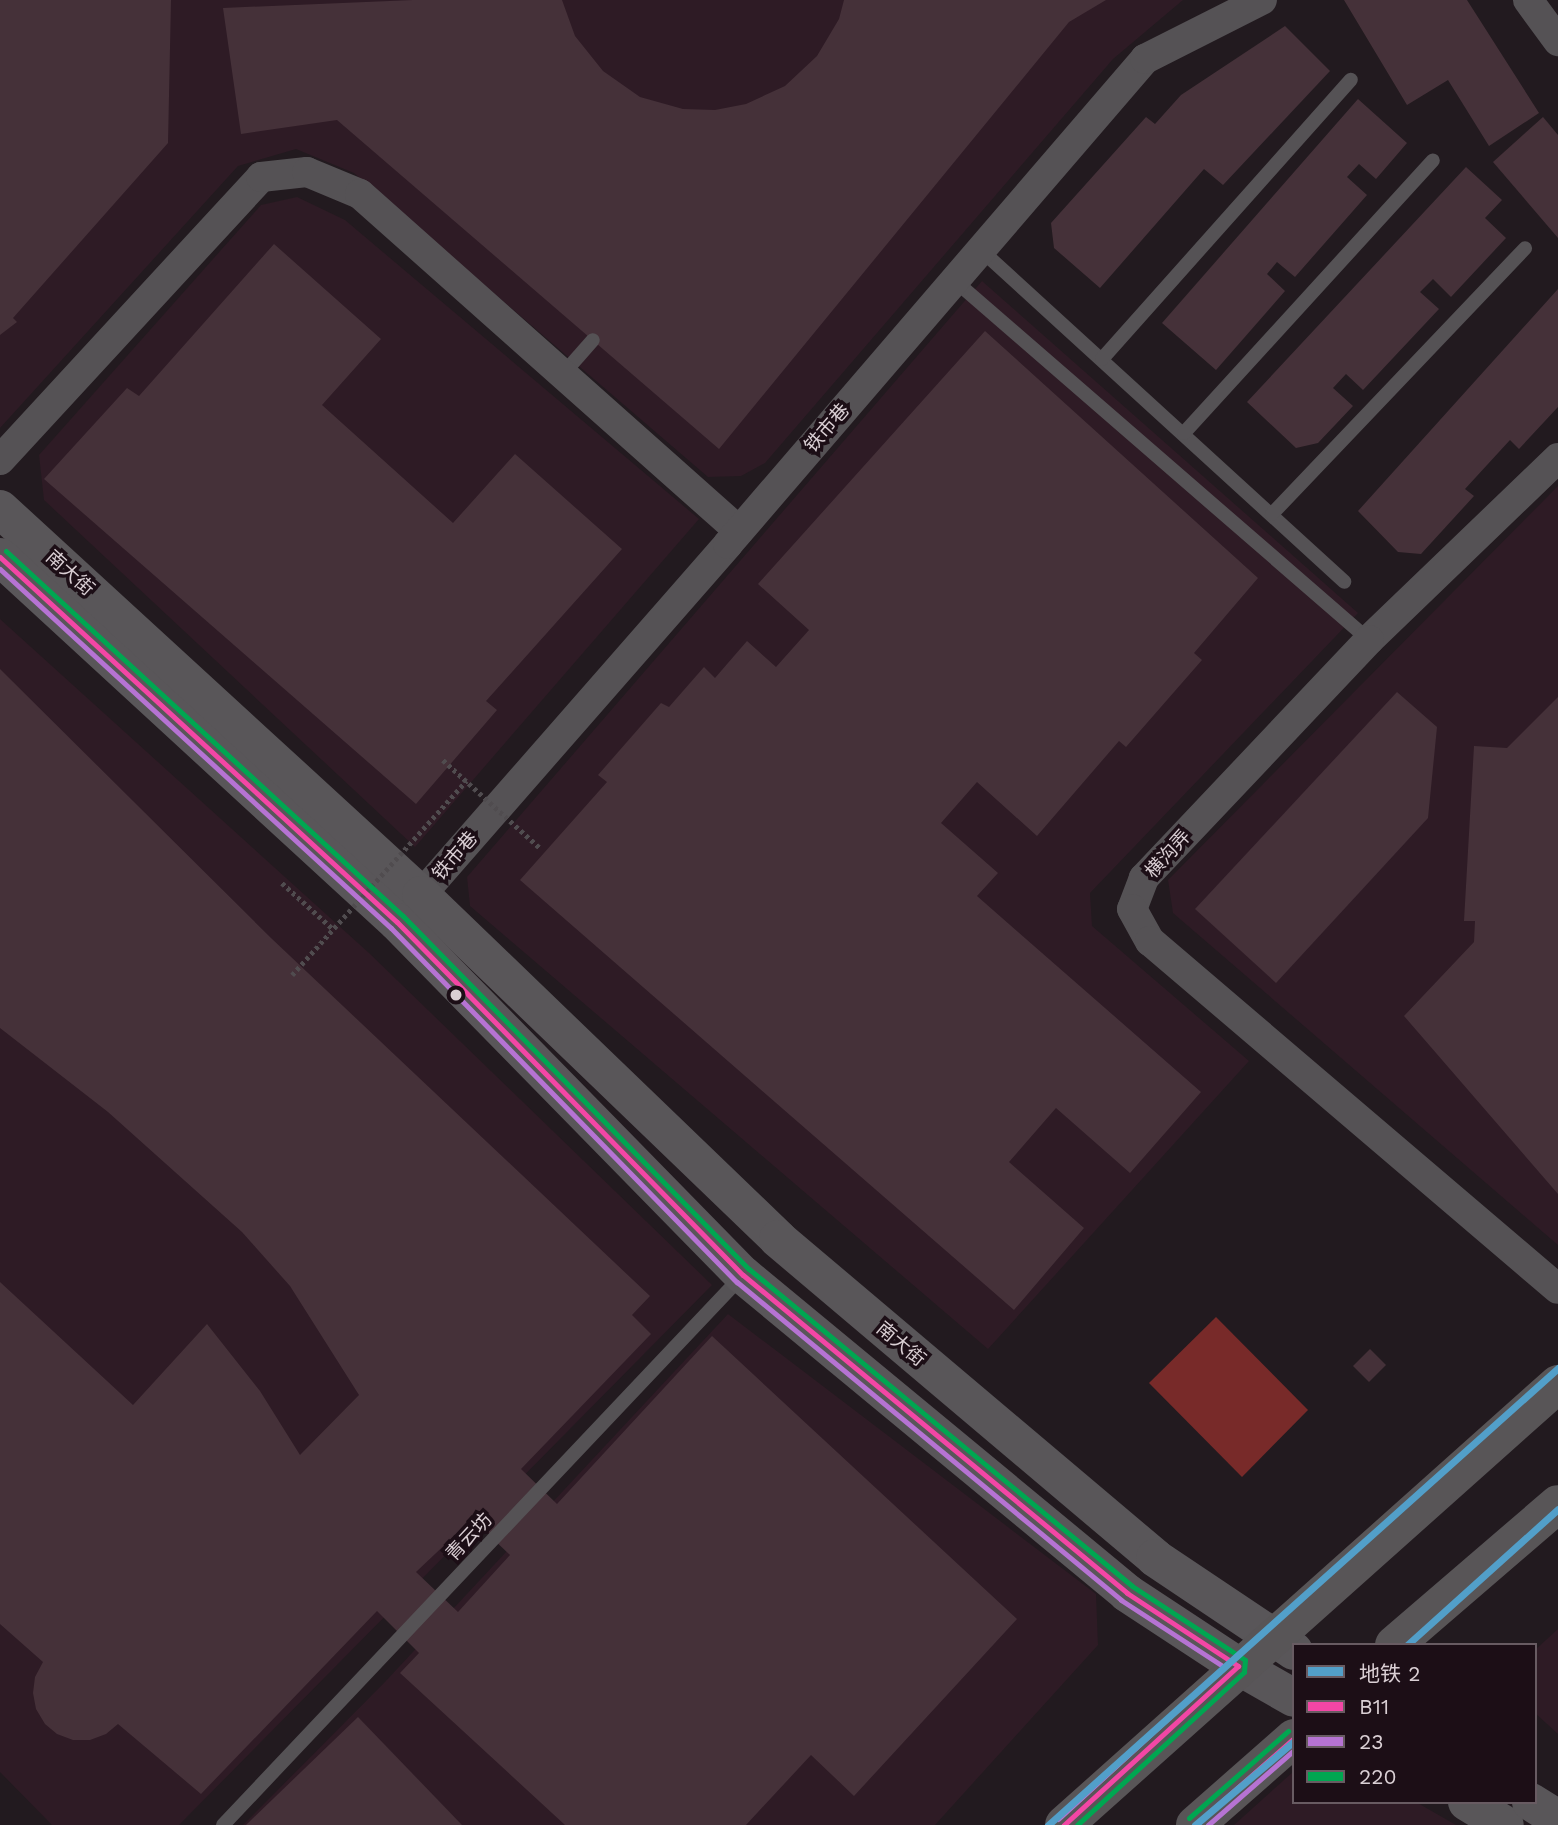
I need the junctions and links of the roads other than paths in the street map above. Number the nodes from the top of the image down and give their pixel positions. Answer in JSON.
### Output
{"nodes":[{"id":1,"x":1262,"y":0,"type":"edge"},
{"id":2,"x":1528,"y":0,"type":"edge"},
{"id":3,"x":1558,"y":41,"type":"edge"},
{"id":4,"x":1351,"y":80,"type":"dead end"},
{"id":5,"x":1433,"y":160,"type":"dead end"},
{"id":6,"x":1525,"y":248,"type":"dead end"},
{"id":7,"x":981,"y":250,"type":"junction"},
{"id":8,"x":954,"y":280,"type":"junction"},
{"id":9,"x":593,"y":340,"type":"dead end"},
{"id":10,"x":1102,"y":359,"type":"junction"},
{"id":11,"x":563,"y":374,"type":"junction"},
{"id":12,"x":1184,"y":433,"type":"junction"},
{"id":13,"x":1558,"y":458,"type":"edge"},
{"id":14,"x":0,"y":460,"type":"edge"},
{"id":15,"x":0,"y":509,"type":"edge"},
{"id":16,"x":1272,"y":514,"type":"junction"},
{"id":17,"x":739,"y":531,"type":"junction"},
{"id":18,"x":0,"y":557,"type":"edge"},
{"id":19,"x":1344,"y":582,"type":"dead end"},
{"id":20,"x":1369,"y":640,"type":"junction"},
{"id":21,"x":421,"y":895,"type":"junction"},
{"id":22,"x":743,"y":1275,"type":"junction"},
{"id":23,"x":1558,"y":1289,"type":"edge"},
{"id":24,"x":1558,"y":1384,"type":"edge"},
{"id":25,"x":1558,"y":1504,"type":"edge"},
{"id":26,"x":1396,"y":1643,"type":"edge"},
{"id":27,"x":1283,"y":1644,"type":"edge"},
{"id":28,"x":1238,"y":1666,"type":"junction"},
{"id":29,"x":1292,"y":1697,"type":"edge"},
{"id":30,"x":1292,"y":1740,"type":"edge"},
{"id":31,"x":1470,"y":1804,"type":"edge"},
{"id":32,"x":1534,"y":1804,"type":"edge"},
{"id":33,"x":1558,"y":1819,"type":"edge"},
{"id":34,"x":223,"y":1825,"type":"edge"},
{"id":35,"x":1064,"y":1825,"type":"edge"},
{"id":36,"x":1195,"y":1825,"type":"edge"},
{"id":37,"x":1505,"y":1825,"type":"edge"}],
"edges":[{"from":1,"to":7,"type":"street","name":"铁市巷"},
{"from":2,"to":3,"type":"street"},
{"from":4,"to":10,"type":"lane"},
{"from":5,"to":12,"type":"lane"},
{"from":6,"to":16,"type":"lane"},
{"from":7,"to":8,"type":"street","name":"铁市巷"},
{"from":7,"to":10,"type":"lane"},
{"from":8,"to":17,"type":"street","name":"铁市巷"},
{"from":8,"to":20,"type":"lane"},
{"from":9,"to":11,"type":"lane"},
{"from":10,"to":12,"type":"lane"},
{"from":11,"to":14,"type":"street"},
{"from":11,"to":17,"type":"street"},
{"from":12,"to":16,"type":"lane"},
{"from":13,"to":20,"type":"street","name":"横沟弄"},
{"from":15,"to":21,"type":"main road","name":"南大街"},
{"from":16,"to":19,"type":"lane"},
{"from":17,"to":21,"type":"street","name":"铁市巷"},
{"from":18,"to":22,"type":"main road","name":"南大街"},
{"from":20,"to":23,"type":"street","name":"横沟弄"},
{"from":21,"to":27,"type":"main road","name":"南大街"},
{"from":22,"to":28,"type":"main road","name":"南大街"},
{"from":22,"to":34,"type":"lane","name":"青云坊"},
{"from":24,"to":27,"type":"main road"},
{"from":25,"to":26,"type":"main road"},
{"from":27,"to":28,"type":"main road"},
{"from":28,"to":29,"type":"main road","name":"南大街"},
{"from":28,"to":35,"type":"main road"},
{"from":30,"to":36,"type":"main road"},
{"from":31,"to":37,"type":"main road"},
{"from":32,"to":33,"type":"main road"}]}
